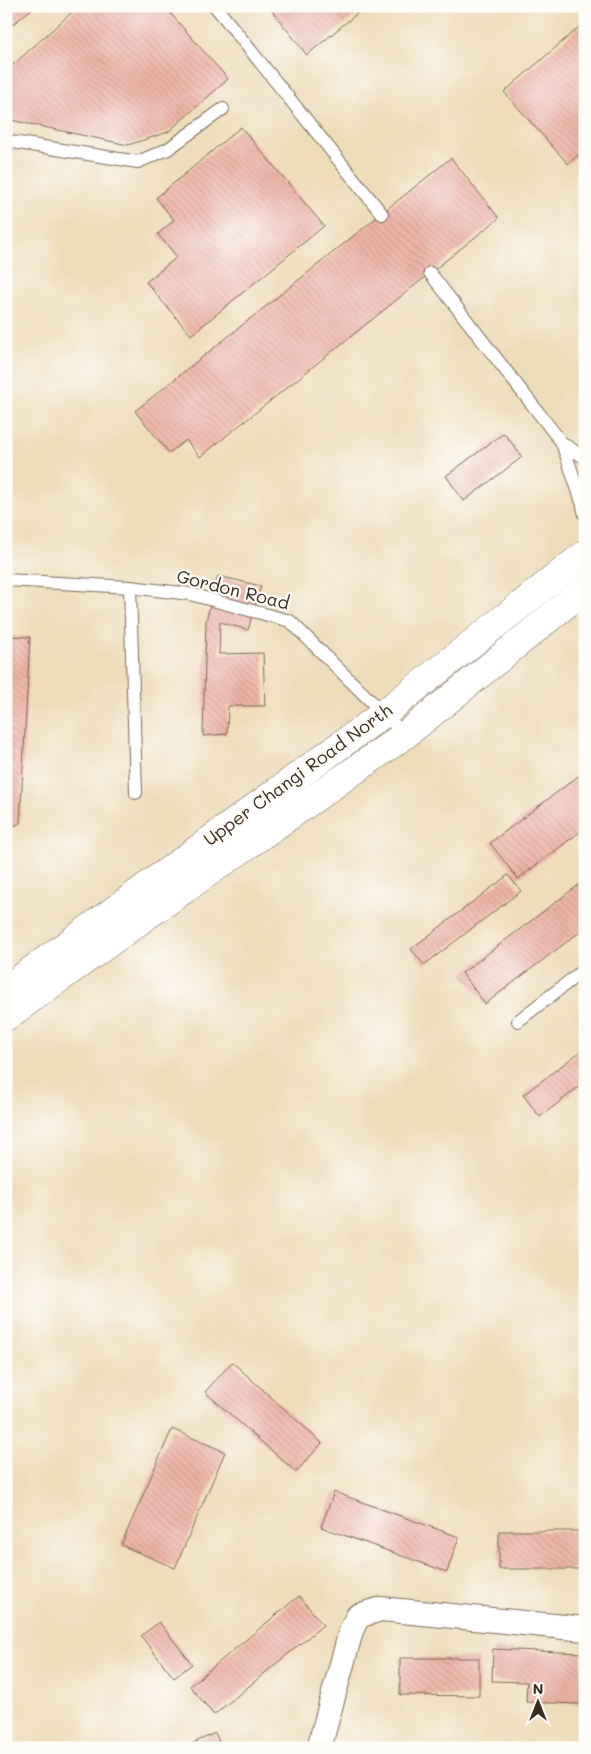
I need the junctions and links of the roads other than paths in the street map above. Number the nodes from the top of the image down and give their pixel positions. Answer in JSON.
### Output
{"nodes":[{"id":1,"x":215,"y":6,"type":"edge"},
{"id":2,"x":223,"y":110,"type":"dead end"},
{"id":3,"x":6,"y":141,"type":"edge"},
{"id":4,"x":382,"y":214,"type":"dead end"},
{"id":5,"x":430,"y":273,"type":"dead end"},
{"id":6,"x":562,"y":443,"type":"junction"},
{"id":7,"x":585,"y":458,"type":"edge"},
{"id":8,"x":585,"y":514,"type":"edge"},
{"id":9,"x":584,"y":550,"type":"edge"},
{"id":10,"x":6,"y":580,"type":"edge"},
{"id":11,"x":130,"y":587,"type":"junction"},
{"id":12,"x":585,"y":589,"type":"edge"},
{"id":13,"x":383,"y":714,"type":"junction"},
{"id":14,"x":405,"y":735,"type":"junction"},
{"id":15,"x":136,"y":792,"type":"dead end"},
{"id":16,"x":585,"y":969,"type":"edge"},
{"id":17,"x":6,"y":989,"type":"edge"},
{"id":18,"x":6,"y":1017,"type":"edge"},
{"id":19,"x":518,"y":1021,"type":"dead end"},
{"id":20,"x":585,"y":1629,"type":"edge"},
{"id":21,"x":318,"y":1748,"type":"edge"}],
"edges":[{"from":1,"to":4,"type":"lane"},
{"from":2,"to":3,"type":"lane"},
{"from":5,"to":6,"type":"lane"},
{"from":6,"to":7,"type":"lane"},
{"from":6,"to":8,"type":"lane"},
{"from":9,"to":13,"type":"street","name":"Upper Changi Road North"},
{"from":10,"to":11,"type":"lane","name":"Gordon Road"},
{"from":11,"to":13,"type":"lane","name":"Gordon Road"},
{"from":11,"to":15,"type":"lane"},
{"from":12,"to":14,"type":"street","name":"Upper Changi Road North"},
{"from":13,"to":14,"type":"lane","name":"Gordon Road"},
{"from":13,"to":17,"type":"street","name":"Upper Changi Road North"},
{"from":14,"to":18,"type":"street","name":"Upper Changi Road North"},
{"from":16,"to":19,"type":"lane"},
{"from":20,"to":21,"type":"street"}]}
